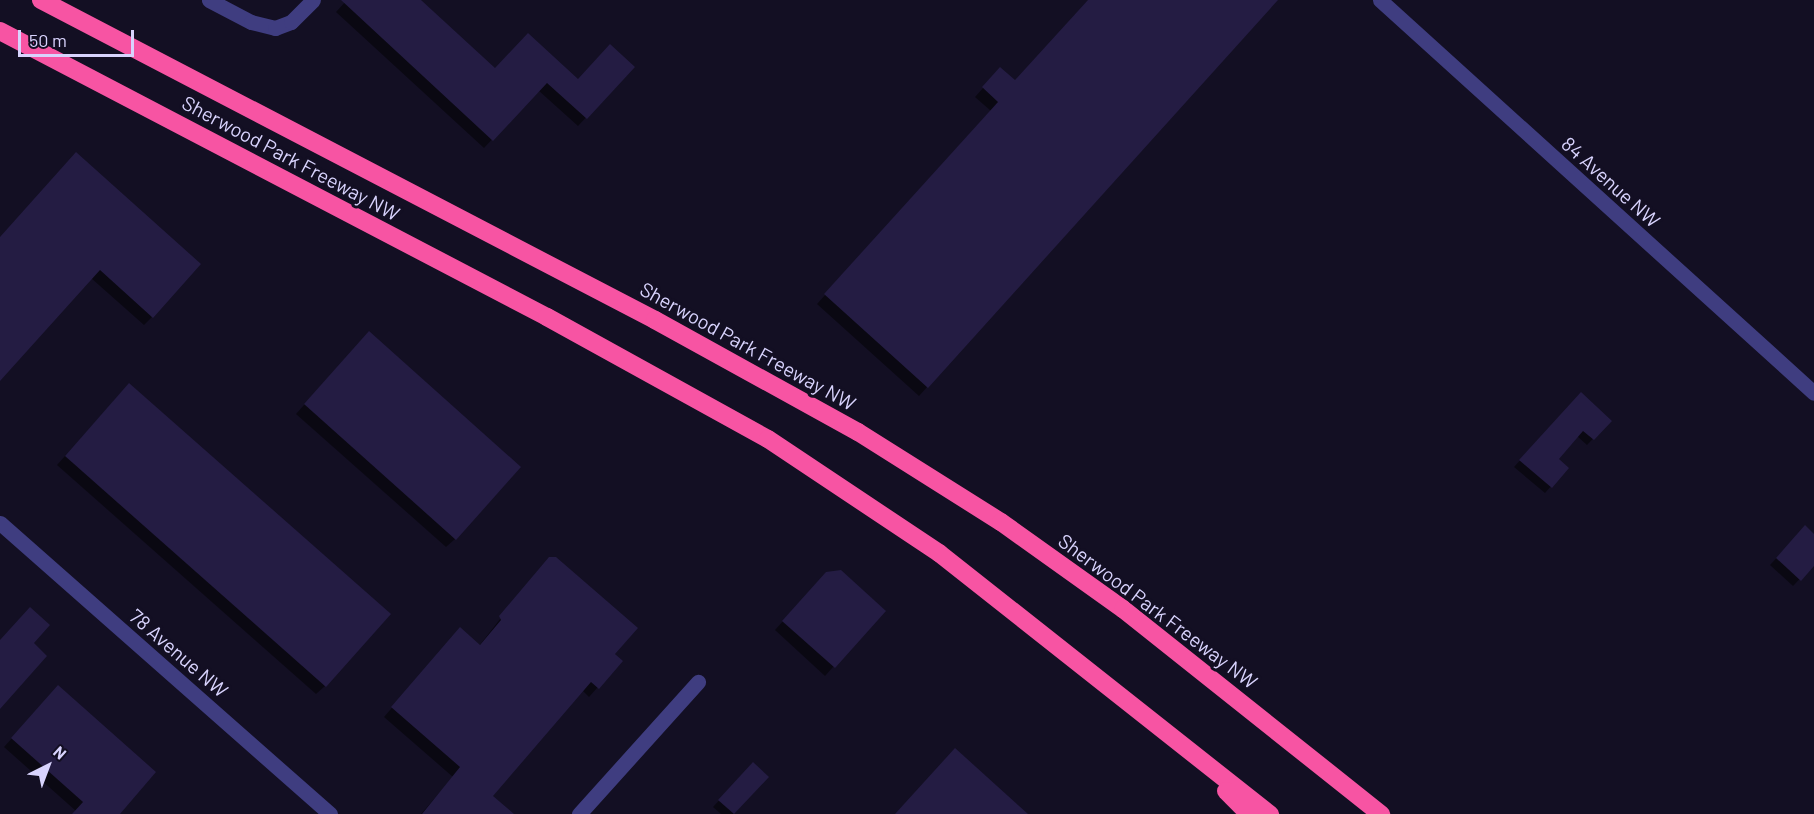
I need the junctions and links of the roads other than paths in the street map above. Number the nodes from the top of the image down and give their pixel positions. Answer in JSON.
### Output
{"nodes":[{"id":1,"x":41,"y":0,"type":"edge"},
{"id":2,"x":209,"y":0,"type":"edge"},
{"id":3,"x":313,"y":0,"type":"edge"},
{"id":4,"x":1380,"y":0,"type":"edge"},
{"id":5,"x":0,"y":31,"type":"edge"},
{"id":6,"x":1814,"y":393,"type":"edge"},
{"id":7,"x":0,"y":523,"type":"edge"},
{"id":8,"x":698,"y":681,"type":"dead end"},
{"id":9,"x":1162,"y":725,"type":"junction"},
{"id":10,"x":330,"y":814,"type":"edge"},
{"id":11,"x":579,"y":814,"type":"edge"},
{"id":12,"x":1249,"y":814,"type":"edge"},
{"id":13,"x":1270,"y":814,"type":"edge"},
{"id":14,"x":1381,"y":814,"type":"edge"}],
"edges":[{"from":1,"to":14,"type":"highway","name":"Sherwood Park Freeway NW"},
{"from":2,"to":3,"type":"street"},
{"from":4,"to":6,"type":"street","name":"84 Avenue NW"},
{"from":5,"to":9,"type":"highway","name":"Sherwood Park Freeway NW"},
{"from":7,"to":10,"type":"street","name":"78 Avenue NW"},
{"from":8,"to":11,"type":"street"},
{"from":9,"to":12,"type":"highway"},
{"from":9,"to":13,"type":"highway","name":"Sherwood Park Freeway NW"}]}
